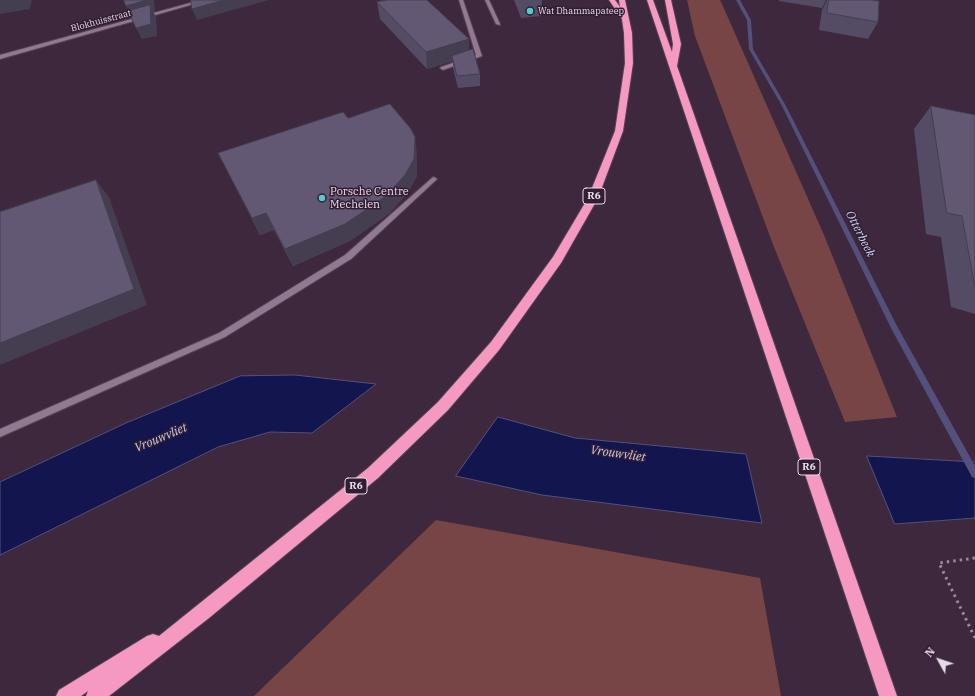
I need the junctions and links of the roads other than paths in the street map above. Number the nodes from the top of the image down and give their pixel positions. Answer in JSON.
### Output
{"nodes":[{"id":1,"x":206,"y":0,"type":"edge"},
{"id":2,"x":461,"y":0,"type":"edge"},
{"id":3,"x":487,"y":0,"type":"edge"},
{"id":4,"x":612,"y":0,"type":"edge"},
{"id":5,"x":622,"y":0,"type":"edge"},
{"id":6,"x":650,"y":0,"type":"edge"},
{"id":7,"x":668,"y":0,"type":"edge"},
{"id":8,"x":626,"y":23,"type":"junction"},
{"id":9,"x":498,"y":24,"type":"dead end"},
{"id":10,"x":0,"y":57,"type":"edge"},
{"id":11,"x":443,"y":68,"type":"dead end"},
{"id":12,"x":673,"y":68,"type":"junction"},
{"id":13,"x":434,"y":179,"type":"dead end"},
{"id":14,"x":0,"y":433,"type":"edge"},
{"id":15,"x":203,"y":612,"type":"junction"},
{"id":16,"x":65,"y":696,"type":"edge"},
{"id":17,"x":95,"y":696,"type":"edge"},
{"id":18,"x":888,"y":696,"type":"edge"}],
"edges":[{"from":1,"to":10,"type":"street","name":"Blokhuisstraat"},
{"from":2,"to":11,"type":"street"},
{"from":3,"to":9,"type":"street"},
{"from":4,"to":8,"type":"highway"},
{"from":5,"to":8,"type":"highway","number":"R6"},
{"from":6,"to":12,"type":"highway","number":"R6"},
{"from":7,"to":12,"type":"highway"},
{"from":8,"to":15,"type":"highway","number":"R6"},
{"from":12,"to":18,"type":"highway","number":"R6"},
{"from":13,"to":14,"type":"street"},
{"from":15,"to":16,"type":"highway"},
{"from":15,"to":17,"type":"highway","number":"R6"}]}
